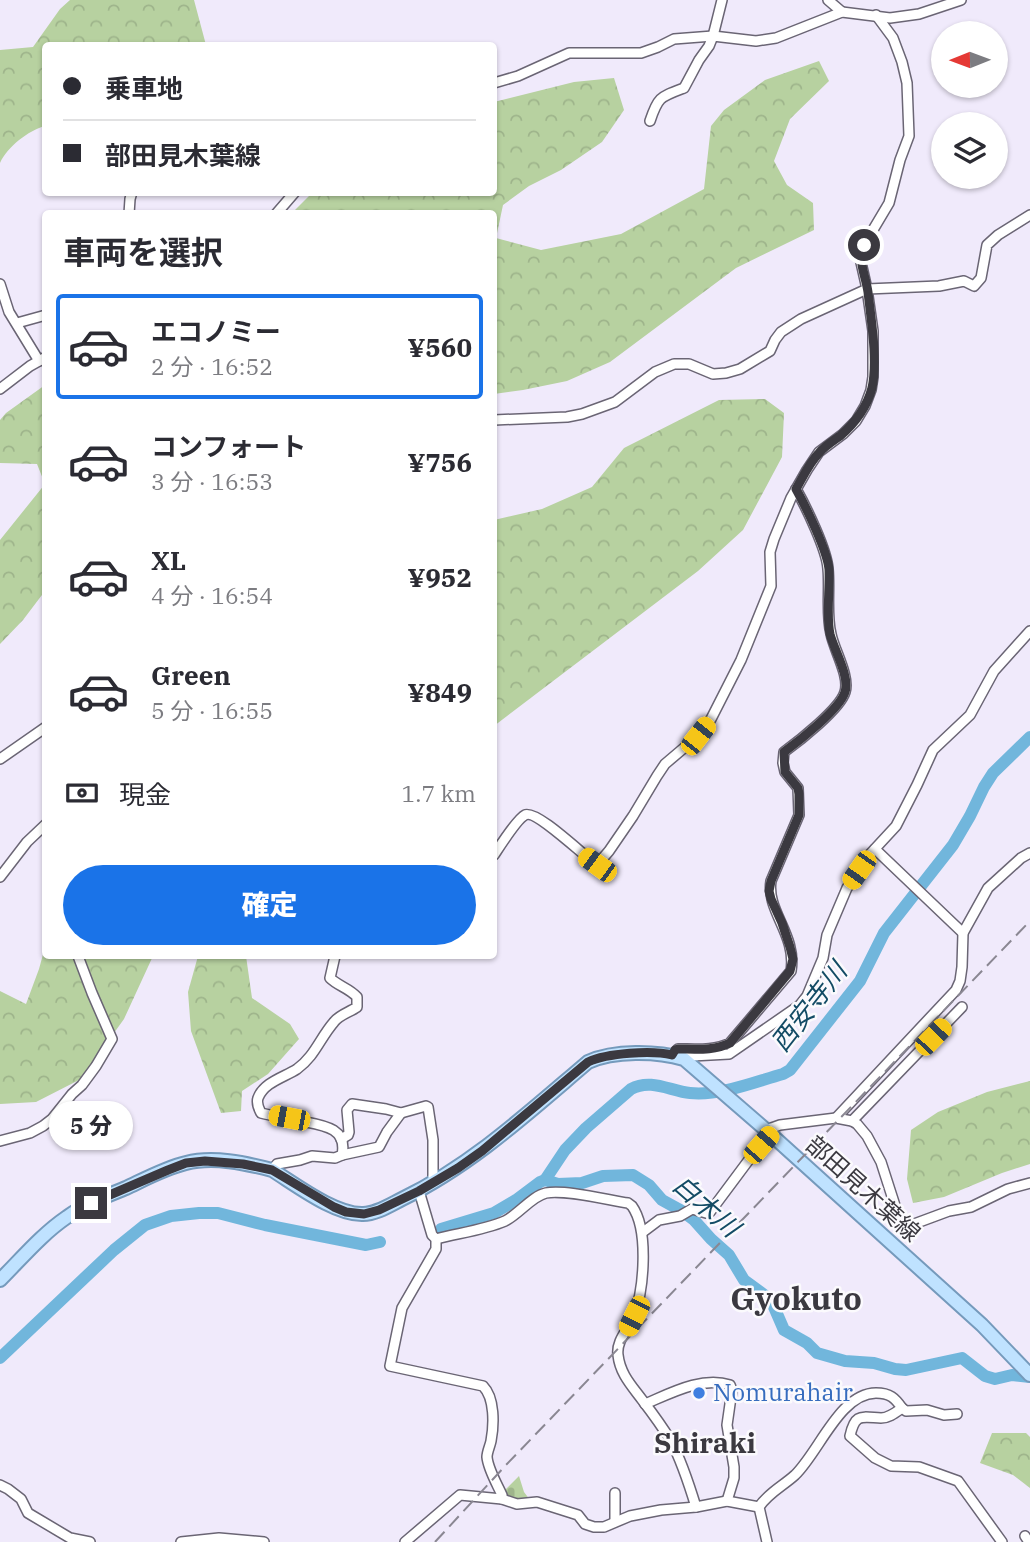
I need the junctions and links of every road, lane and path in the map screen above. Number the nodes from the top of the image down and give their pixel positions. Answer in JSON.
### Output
{"nodes":[{"id":1,"x":722,"y":0,"type":"edge"},
{"id":2,"x":828,"y":0,"type":"edge"},
{"id":3,"x":961,"y":0,"type":"edge"},
{"id":4,"x":842,"y":12,"type":"junction"},
{"id":5,"x":876,"y":15,"type":"junction"},
{"id":6,"x":713,"y":36,"type":"junction"},
{"id":7,"x":497,"y":82,"type":"edge"},
{"id":8,"x":650,"y":121,"type":"dead end"},
{"id":9,"x":292,"y":196,"type":"edge"},
{"id":10,"x":279,"y":210,"type":"edge"},
{"id":11,"x":1030,"y":215,"type":"edge"},
{"id":12,"x":0,"y":284,"type":"edge"},
{"id":13,"x":867,"y":289,"type":"junction"},
{"id":14,"x":42,"y":317,"type":"edge"},
{"id":15,"x":17,"y":323,"type":"junction"},
{"id":16,"x":42,"y":358,"type":"edge"},
{"id":17,"x":42,"y":360,"type":"edge"},
{"id":18,"x":0,"y":389,"type":"edge"},
{"id":19,"x":497,"y":420,"type":"edge"},
{"id":20,"x":796,"y":489,"type":"junction"},
{"id":21,"x":1030,"y":631,"type":"edge"},
{"id":22,"x":42,"y":730,"type":"edge"},
{"id":23,"x":0,"y":759,"type":"edge"},
{"id":24,"x":42,"y":828,"type":"edge"},
{"id":25,"x":875,"y":849,"type":"junction"},
{"id":26,"x":497,"y":851,"type":"edge"},
{"id":27,"x":1030,"y":853,"type":"edge"},
{"id":28,"x":0,"y":877,"type":"edge"},
{"id":29,"x":962,"y":933,"type":"junction"},
{"id":30,"x":79,"y":959,"type":"edge"},
{"id":31,"x":334,"y":959,"type":"edge"},
{"id":32,"x":962,"y":1007,"type":"dead end"},
{"id":33,"x":678,"y":1057,"type":"junction"},
{"id":34,"x":401,"y":1113,"type":"junction"},
{"id":35,"x":836,"y":1118,"type":"junction"},
{"id":36,"x":852,"y":1121,"type":"junction"},
{"id":37,"x":769,"y":1132,"type":"junction"},
{"id":38,"x":341,"y":1139,"type":"junction"},
{"id":39,"x":0,"y":1141,"type":"edge"},
{"id":40,"x":342,"y":1155,"type":"junction"},
{"id":41,"x":272,"y":1170,"type":"junction"},
{"id":42,"x":436,"y":1181,"type":"junction"},
{"id":43,"x":1030,"y":1183,"type":"edge"},
{"id":44,"x":419,"y":1191,"type":"junction"},
{"id":45,"x":643,"y":1232,"type":"junction"},
{"id":46,"x":436,"y":1239,"type":"junction"},
{"id":47,"x":0,"y":1280,"type":"edge"},
{"id":48,"x":1028,"y":1372,"type":"edge"},
{"id":49,"x":645,"y":1404,"type":"junction"},
{"id":50,"x":902,"y":1408,"type":"junction"},
{"id":51,"x":957,"y":1414,"type":"dead end"},
{"id":52,"x":0,"y":1485,"type":"edge"},
{"id":53,"x":615,"y":1493,"type":"dead end"},
{"id":54,"x":502,"y":1499,"type":"junction"},
{"id":55,"x":727,"y":1501,"type":"junction"},
{"id":56,"x":696,"y":1507,"type":"junction"},
{"id":57,"x":759,"y":1507,"type":"junction"},
{"id":58,"x":615,"y":1521,"type":"junction"},
{"id":59,"x":90,"y":1542,"type":"edge"},
{"id":60,"x":183,"y":1542,"type":"edge"},
{"id":61,"x":264,"y":1542,"type":"edge"},
{"id":62,"x":405,"y":1542,"type":"edge"},
{"id":63,"x":767,"y":1542,"type":"edge"},
{"id":64,"x":1002,"y":1542,"type":"edge"}],
"edges":[{"from":1,"to":6,"type":"street"},
{"from":2,"to":4,"type":"street"},
{"from":3,"to":5,"type":"street"},
{"from":4,"to":5,"type":"street"},
{"from":4,"to":6,"type":"street"},
{"from":5,"to":13,"type":"street"},
{"from":6,"to":7,"type":"street"},
{"from":6,"to":8,"type":"street"},
{"from":9,"to":10,"type":"street"},
{"from":11,"to":13,"type":"street"},
{"from":12,"to":15,"type":"street"},
{"from":13,"to":19,"type":"street"},
{"from":13,"to":20,"type":"street"},
{"from":14,"to":15,"type":"street"},
{"from":15,"to":16,"type":"street"},
{"from":17,"to":18,"type":"street"},
{"from":20,"to":26,"type":"street"},
{"from":20,"to":33,"type":"street"},
{"from":21,"to":25,"type":"street"},
{"from":22,"to":23,"type":"street"},
{"from":24,"to":28,"type":"street"},
{"from":25,"to":29,"type":"street"},
{"from":25,"to":33,"type":"street"},
{"from":27,"to":29,"type":"street"},
{"from":29,"to":35,"type":"street"},
{"from":30,"to":39,"type":"street"},
{"from":31,"to":38,"type":"street"},
{"from":32,"to":36,"type":"street"},
{"from":33,"to":37,"type":"main road","name":"部田見木葉線"},
{"from":33,"to":42,"type":"main road"},
{"from":34,"to":38,"type":"street"},
{"from":34,"to":40,"type":"street"},
{"from":34,"to":42,"type":"street"},
{"from":35,"to":36,"type":"street"},
{"from":35,"to":37,"type":"street"},
{"from":36,"to":43,"type":"street"},
{"from":37,"to":45,"type":"street"},
{"from":37,"to":48,"type":"main road","name":"部田見木葉線"},
{"from":38,"to":40,"type":"street"},
{"from":40,"to":41,"type":"street"},
{"from":41,"to":44,"type":"main road"},
{"from":41,"to":47,"type":"main road"},
{"from":42,"to":44,"type":"main road"},
{"from":44,"to":46,"type":"street"},
{"from":45,"to":46,"type":"street"},
{"from":45,"to":49,"type":"street"},
{"from":46,"to":54,"type":"street"},
{"from":49,"to":55,"type":"street"},
{"from":49,"to":56,"type":"street"},
{"from":50,"to":51,"type":"street"},
{"from":50,"to":57,"type":"street"},
{"from":50,"to":64,"type":"street"},
{"from":52,"to":59,"type":"street"},
{"from":53,"to":58,"type":"street"},
{"from":54,"to":58,"type":"street"},
{"from":54,"to":62,"type":"street"},
{"from":55,"to":56,"type":"street"},
{"from":55,"to":57,"type":"street"},
{"from":56,"to":58,"type":"street"},
{"from":57,"to":63,"type":"street"},
{"from":60,"to":61,"type":"street"}]}
